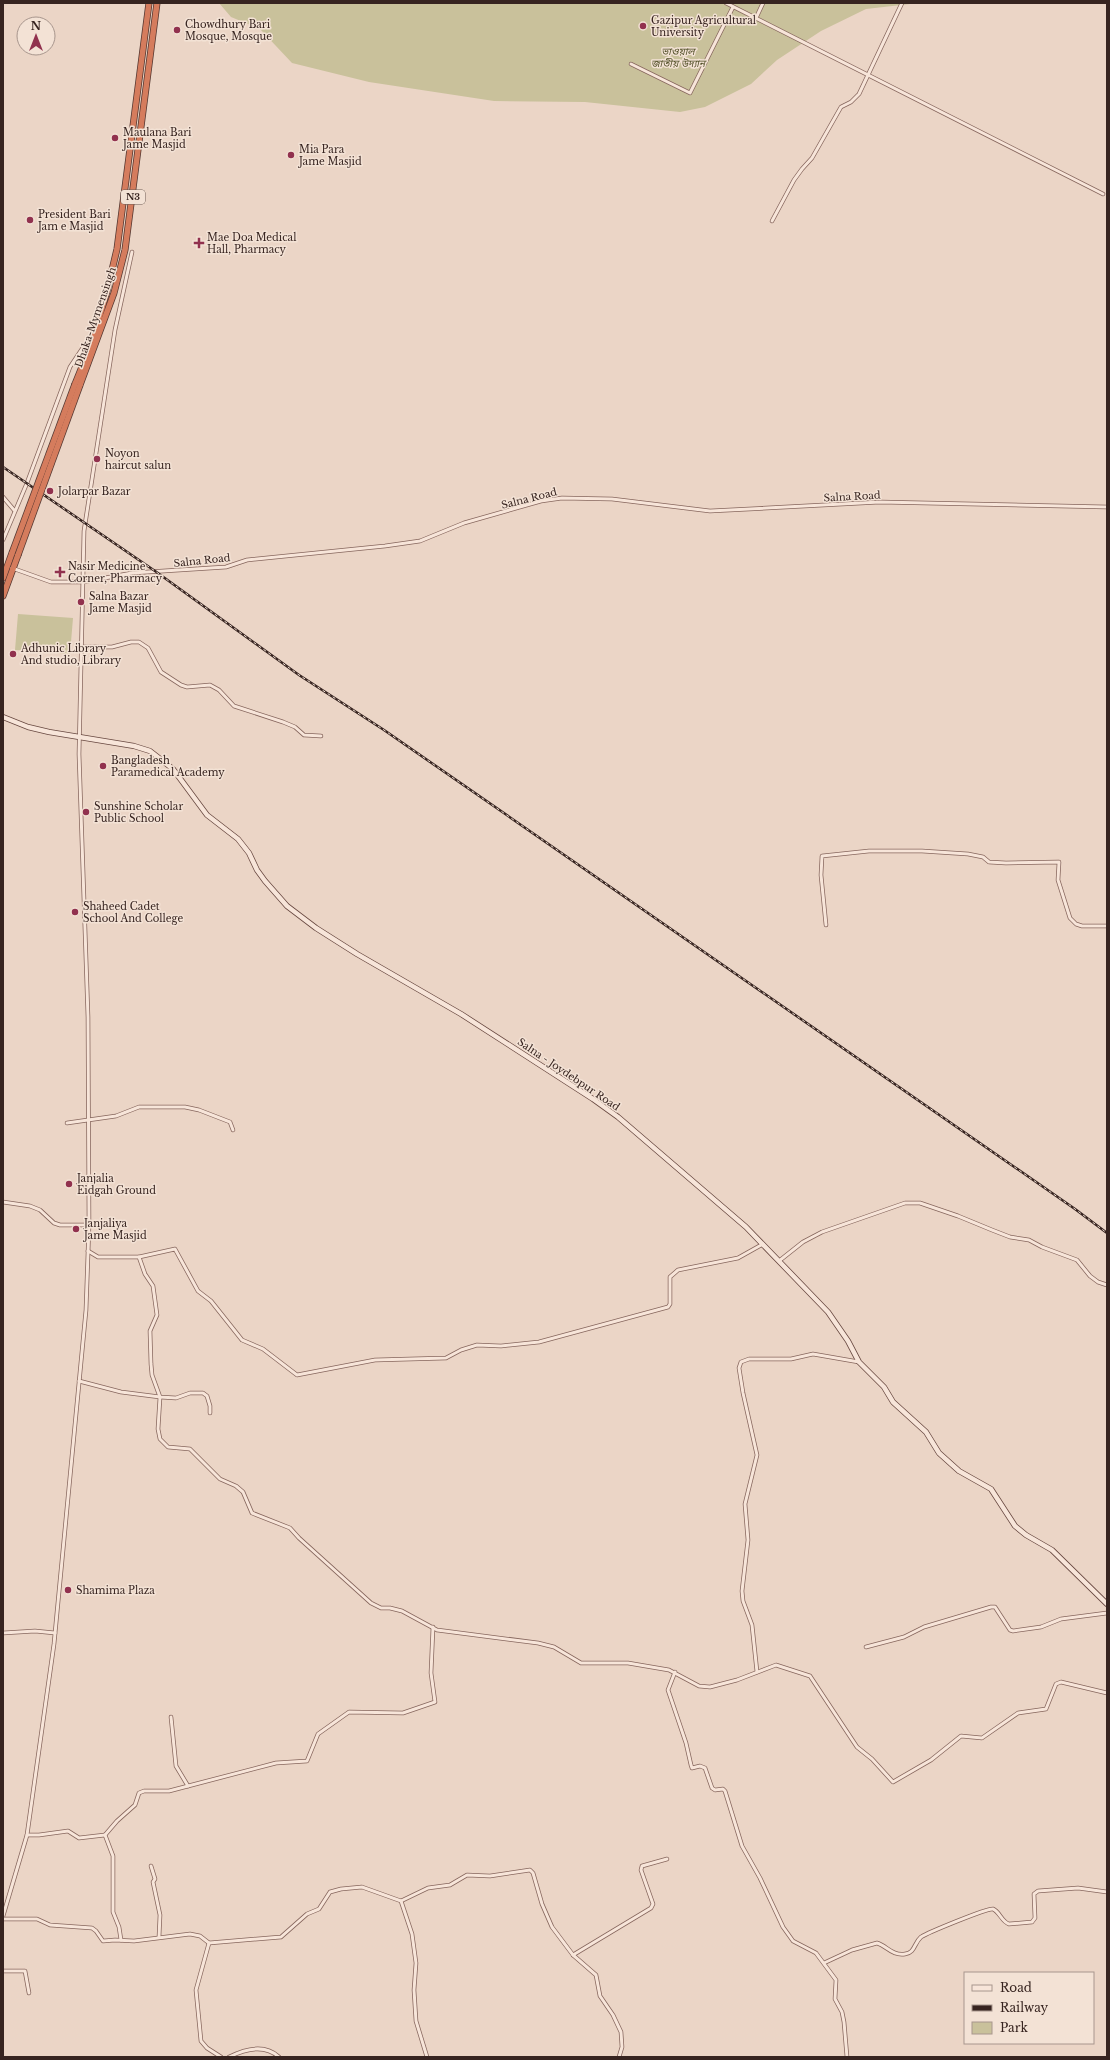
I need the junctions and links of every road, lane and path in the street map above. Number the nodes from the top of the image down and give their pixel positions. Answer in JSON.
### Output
{"nodes":[{"id":1,"x":149,"y":3,"type":"edge"},
{"id":2,"x":157,"y":3,"type":"edge"},
{"id":3,"x":726,"y":3,"type":"edge"},
{"id":4,"x":763,"y":3,"type":"edge"},
{"id":5,"x":902,"y":3,"type":"edge"},
{"id":6,"x":733,"y":7,"type":"junction"},
{"id":7,"x":756,"y":18,"type":"junction"},
{"id":8,"x":631,"y":64,"type":"dead end"},
{"id":9,"x":867,"y":75,"type":"junction"},
{"id":10,"x":1103,"y":194,"type":"dead end"},
{"id":11,"x":772,"y":221,"type":"dead end"},
{"id":12,"x":132,"y":252,"type":"dead end"},
{"id":13,"x":92,"y":342,"type":"junction"},
{"id":14,"x":78,"y":385,"type":"junction"},
{"id":15,"x":3,"y":497,"type":"edge"},
{"id":16,"x":1107,"y":507,"type":"edge"},
{"id":17,"x":14,"y":510,"type":"junction"},
{"id":18,"x":3,"y":540,"type":"edge"},
{"id":19,"x":15,"y":554,"type":"junction"},
{"id":20,"x":12,"y":568,"type":"junction"},
{"id":21,"x":3,"y":578,"type":"edge"},
{"id":22,"x":82,"y":582,"type":"junction"},
{"id":23,"x":3,"y":596,"type":"edge"},
{"id":24,"x":82,"y":647,"type":"junction"},
{"id":25,"x":3,"y":717,"type":"edge"},
{"id":26,"x":321,"y":736,"type":"dead end"},
{"id":27,"x":80,"y":738,"type":"junction"},
{"id":28,"x":826,"y":925,"type":"dead end"},
{"id":29,"x":1107,"y":926,"type":"edge"},
{"id":30,"x":88,"y":1120,"type":"junction"},
{"id":31,"x":67,"y":1123,"type":"dead end"},
{"id":32,"x":233,"y":1130,"type":"dead end"},
{"id":33,"x":3,"y":1202,"type":"edge"},
{"id":34,"x":89,"y":1225,"type":"junction"},
{"id":35,"x":763,"y":1244,"type":"junction"},
{"id":36,"x":88,"y":1251,"type":"junction"},
{"id":37,"x":139,"y":1257,"type":"junction"},
{"id":38,"x":779,"y":1261,"type":"junction"},
{"id":39,"x":1107,"y":1285,"type":"edge"},
{"id":40,"x":859,"y":1362,"type":"junction"},
{"id":41,"x":79,"y":1381,"type":"junction"},
{"id":42,"x":160,"y":1396,"type":"junction"},
{"id":43,"x":210,"y":1413,"type":"dead end"},
{"id":44,"x":1107,"y":1604,"type":"edge"},
{"id":45,"x":1107,"y":1613,"type":"edge"},
{"id":46,"x":433,"y":1628,"type":"junction"},
{"id":47,"x":3,"y":1633,"type":"edge"},
{"id":48,"x":55,"y":1633,"type":"junction"},
{"id":49,"x":866,"y":1647,"type":"dead end"},
{"id":50,"x":675,"y":1672,"type":"junction"},
{"id":51,"x":757,"y":1672,"type":"junction"},
{"id":52,"x":1107,"y":1693,"type":"edge"},
{"id":53,"x":171,"y":1717,"type":"dead end"},
{"id":54,"x":188,"y":1786,"type":"junction"},
{"id":55,"x":27,"y":1835,"type":"junction"},
{"id":56,"x":105,"y":1835,"type":"junction"},
{"id":57,"x":667,"y":1859,"type":"dead end"},
{"id":58,"x":151,"y":1866,"type":"dead end"},
{"id":59,"x":1107,"y":1892,"type":"edge"},
{"id":60,"x":401,"y":1901,"type":"junction"},
{"id":61,"x":3,"y":1918,"type":"edge"},
{"id":62,"x":159,"y":1937,"type":"junction"},
{"id":63,"x":121,"y":1940,"type":"junction"},
{"id":64,"x":210,"y":1943,"type":"junction"},
{"id":65,"x":574,"y":1955,"type":"junction"},
{"id":66,"x":824,"y":1963,"type":"junction"},
{"id":67,"x":3,"y":1971,"type":"edge"},
{"id":68,"x":29,"y":1993,"type":"dead end"},
{"id":69,"x":221,"y":2057,"type":"edge"},
{"id":70,"x":229,"y":2057,"type":"edge"},
{"id":71,"x":279,"y":2057,"type":"edge"},
{"id":72,"x":427,"y":2057,"type":"edge"},
{"id":73,"x":619,"y":2057,"type":"edge"},
{"id":74,"x":847,"y":2057,"type":"edge"}],
"edges":[{"from":1,"to":13,"type":"highway","name":"Dhaka-Mymensingh","number":"N3"},
{"from":2,"to":14,"type":"highway","name":"Dhaka-Mymensingh","number":"N3"},
{"from":3,"to":6,"type":"street"},
{"from":4,"to":7,"type":"street"},
{"from":5,"to":9,"type":"street"},
{"from":6,"to":7,"type":"street"},
{"from":6,"to":8,"type":"street"},
{"from":7,"to":9,"type":"street"},
{"from":9,"to":10,"type":"street"},
{"from":9,"to":11,"type":"street"},
{"from":12,"to":22,"type":"street"},
{"from":13,"to":14,"type":"highway","name":"Dhaka-Mymensingh","number":"N3"},
{"from":13,"to":17,"type":"street"},
{"from":14,"to":19,"type":"highway","name":"Dhaka-Mymensingh","number":"N3","bridge":true},
{"from":15,"to":17,"type":"street"},
{"from":16,"to":22,"type":"street","name":"Salna Road"},
{"from":17,"to":18,"type":"street"},
{"from":19,"to":20,"type":"highway","number":"N3"},
{"from":19,"to":21,"type":"highway","number":"N3"},
{"from":20,"to":22,"type":"street","name":"Salna Road"},
{"from":20,"to":23,"type":"highway","number":"N3"},
{"from":22,"to":24,"type":"street"},
{"from":24,"to":26,"type":"street"},
{"from":24,"to":27,"type":"street"},
{"from":25,"to":27,"type":"main road","name":"Salna - Joydebpur Road"},
{"from":27,"to":30,"type":"street"},
{"from":27,"to":35,"type":"main road","name":"Salna - Joydebpur Road"},
{"from":28,"to":29,"type":"street"},
{"from":30,"to":31,"type":"street"},
{"from":30,"to":32,"type":"street"},
{"from":30,"to":34,"type":"street"},
{"from":33,"to":34,"type":"street"},
{"from":34,"to":36,"type":"street"},
{"from":35,"to":37,"type":"street"},
{"from":35,"to":38,"type":"main road","name":"Salna - Joydebpur Road"},
{"from":36,"to":37,"type":"street"},
{"from":36,"to":41,"type":"street"},
{"from":37,"to":42,"type":"street"},
{"from":38,"to":39,"type":"street"},
{"from":38,"to":40,"type":"main road","name":"Salna - Joydebpur Road"},
{"from":40,"to":44,"type":"main road","name":"Salna - Joydebpur Road"},
{"from":40,"to":51,"type":"street"},
{"from":41,"to":42,"type":"street"},
{"from":41,"to":48,"type":"street"},
{"from":42,"to":43,"type":"street"},
{"from":42,"to":46,"type":"street"},
{"from":45,"to":49,"type":"street"},
{"from":46,"to":50,"type":"street"},
{"from":46,"to":54,"type":"street"},
{"from":47,"to":48,"type":"street"},
{"from":48,"to":55,"type":"street"},
{"from":50,"to":51,"type":"street"},
{"from":50,"to":66,"type":"street"},
{"from":51,"to":52,"type":"street"},
{"from":53,"to":54,"type":"street"},
{"from":54,"to":56,"type":"street"},
{"from":55,"to":56,"type":"street"},
{"from":55,"to":61,"type":"street"},
{"from":56,"to":63,"type":"street"},
{"from":57,"to":65,"type":"street"},
{"from":58,"to":62,"type":"street"},
{"from":59,"to":66,"type":"street"},
{"from":60,"to":64,"type":"street"},
{"from":60,"to":65,"type":"street"},
{"from":60,"to":72,"type":"street"},
{"from":61,"to":63,"type":"street"},
{"from":62,"to":63,"type":"street"},
{"from":62,"to":64,"type":"street"},
{"from":64,"to":69,"type":"street"},
{"from":65,"to":73,"type":"street"},
{"from":66,"to":74,"type":"street"},
{"from":67,"to":68,"type":"street"},
{"from":70,"to":71,"type":"street"}]}
